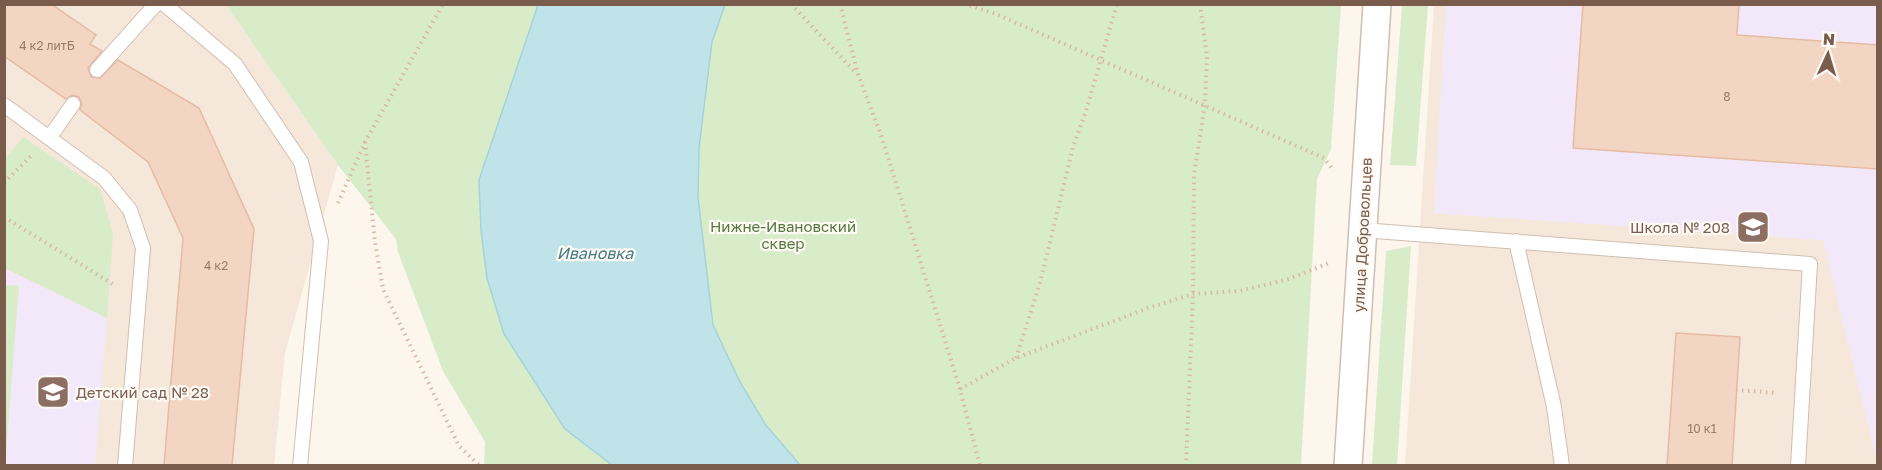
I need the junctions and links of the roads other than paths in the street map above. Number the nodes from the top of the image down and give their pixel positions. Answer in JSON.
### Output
{"nodes":[{"id":1,"x":156,"y":4,"type":"edge"},
{"id":2,"x":164,"y":4,"type":"edge"},
{"id":3,"x":1377,"y":4,"type":"edge"},
{"id":4,"x":97,"y":70,"type":"dead end"},
{"id":5,"x":73,"y":104,"type":"dead end"},
{"id":6,"x":4,"y":105,"type":"edge"},
{"id":7,"x":50,"y":137,"type":"junction"},
{"id":8,"x":1362,"y":230,"type":"junction"},
{"id":9,"x":1516,"y":241,"type":"junction"},
{"id":10,"x":125,"y":465,"type":"edge"},
{"id":11,"x":300,"y":465,"type":"edge"},
{"id":12,"x":1348,"y":465,"type":"edge"},
{"id":13,"x":1562,"y":465,"type":"edge"},
{"id":14,"x":1798,"y":465,"type":"edge"}],
"edges":[{"from":1,"to":4,"type":"lane"},
{"from":2,"to":11,"type":"lane"},
{"from":3,"to":8,"type":"street","name":"улица Добровольцев"},
{"from":5,"to":7,"type":"lane"},
{"from":6,"to":7,"type":"lane"},
{"from":7,"to":10,"type":"lane"},
{"from":8,"to":9,"type":"lane"},
{"from":8,"to":12,"type":"street","name":"улица Добровольцев"},
{"from":9,"to":13,"type":"lane"},
{"from":9,"to":14,"type":"lane"}]}
